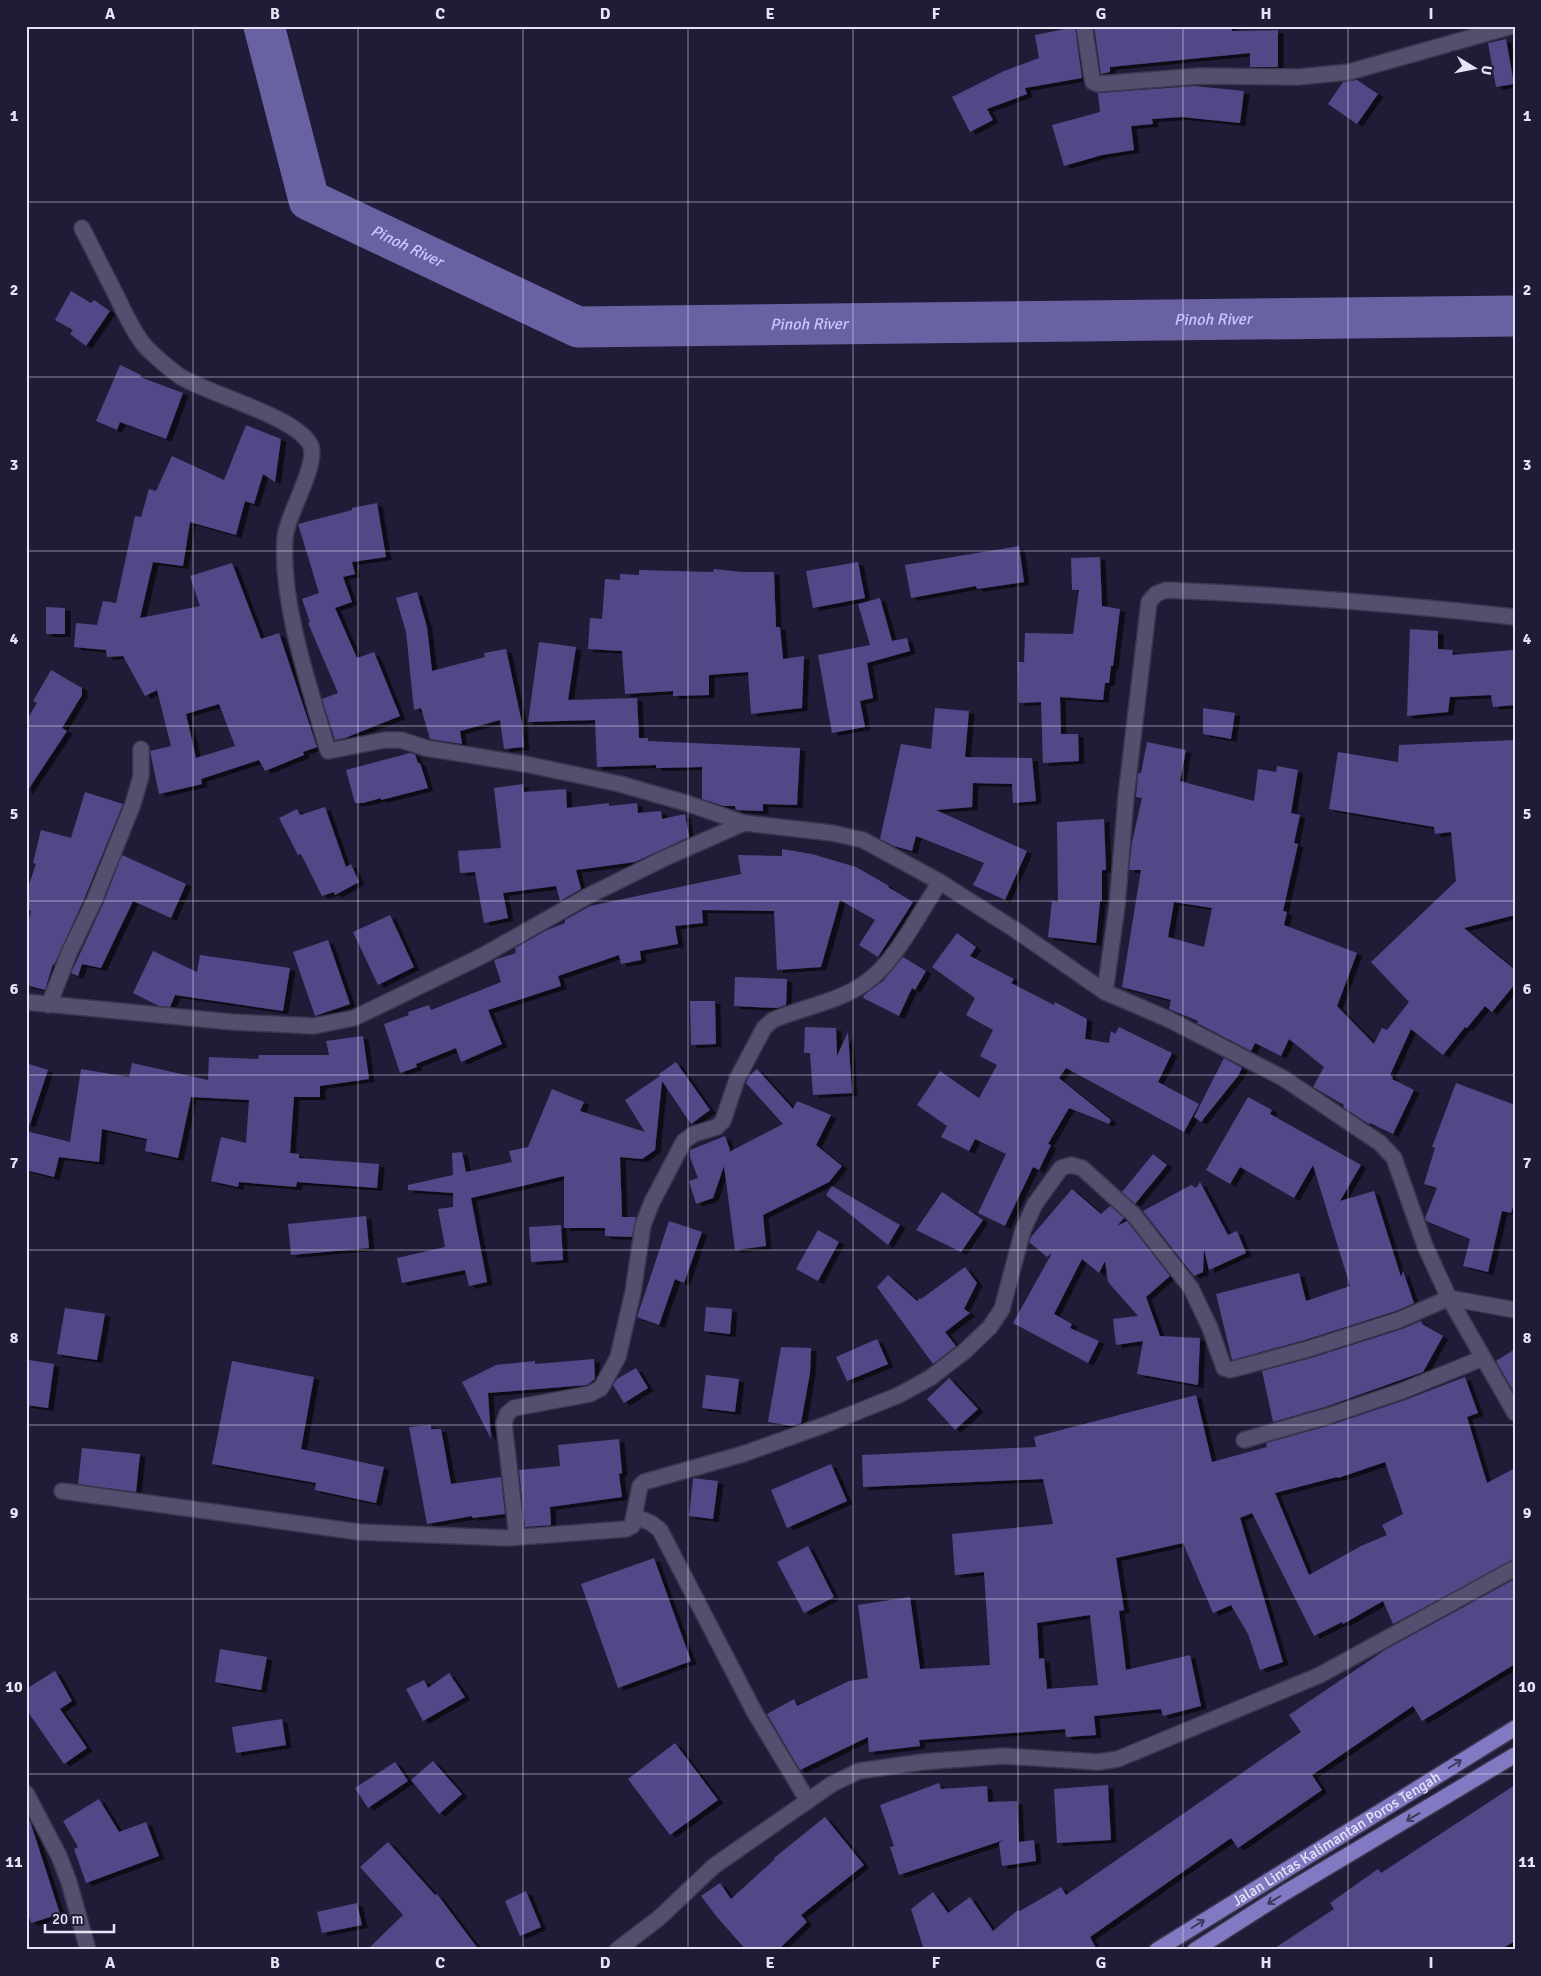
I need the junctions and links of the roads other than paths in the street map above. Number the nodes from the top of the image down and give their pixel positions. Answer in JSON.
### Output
{"nodes":[{"id":1,"x":1084,"y":26,"type":"edge"},
{"id":2,"x":1512,"y":26,"type":"edge"},
{"id":3,"x":82,"y":228,"type":"dead end"},
{"id":4,"x":1515,"y":617,"type":"edge"},
{"id":5,"x":141,"y":749,"type":"dead end"},
{"id":6,"x":744,"y":823,"type":"junction"},
{"id":7,"x":940,"y":882,"type":"junction"},
{"id":8,"x":1105,"y":992,"type":"junction"},
{"id":9,"x":26,"y":1002,"type":"edge"},
{"id":10,"x":49,"y":1005,"type":"junction"},
{"id":11,"x":1449,"y":1298,"type":"junction"},
{"id":12,"x":1515,"y":1310,"type":"edge"},
{"id":13,"x":1483,"y":1358,"type":"junction"},
{"id":14,"x":1515,"y":1413,"type":"edge"},
{"id":15,"x":1244,"y":1440,"type":"dead end"},
{"id":16,"x":62,"y":1491,"type":"dead end"},
{"id":17,"x":636,"y":1517,"type":"junction"},
{"id":18,"x":517,"y":1537,"type":"junction"},
{"id":19,"x":1515,"y":1568,"type":"edge"},
{"id":20,"x":1515,"y":1728,"type":"edge"},
{"id":21,"x":1515,"y":1755,"type":"edge"},
{"id":22,"x":26,"y":1793,"type":"edge"},
{"id":23,"x":808,"y":1801,"type":"junction"},
{"id":24,"x":88,"y":1950,"type":"edge"},
{"id":25,"x":617,"y":1950,"type":"edge"},
{"id":26,"x":1157,"y":1950,"type":"edge"},
{"id":27,"x":1195,"y":1950,"type":"edge"}],
"edges":[{"from":1,"to":2,"type":"street"},
{"from":3,"to":6,"type":"street"},
{"from":4,"to":8,"type":"street"},
{"from":5,"to":10,"type":"street"},
{"from":6,"to":7,"type":"street"},
{"from":6,"to":10,"type":"street"},
{"from":7,"to":8,"type":"street"},
{"from":7,"to":18,"type":"street"},
{"from":8,"to":11,"type":"street"},
{"from":9,"to":10,"type":"street"},
{"from":11,"to":12,"type":"street"},
{"from":11,"to":13,"type":"street"},
{"from":11,"to":17,"type":"street"},
{"from":13,"to":14,"type":"street"},
{"from":13,"to":15,"type":"street"},
{"from":16,"to":18,"type":"street"},
{"from":17,"to":18,"type":"street"},
{"from":17,"to":23,"type":"street"},
{"from":19,"to":23,"type":"street"},
{"from":26,"to":20,"type":"main road","name":"Jalan Lintas Kalimantan Poros Tengah","one_way":true},
{"from":21,"to":27,"type":"main road","name":"Jalan Lintas Kalimantan Poros Tengah","one_way":true},
{"from":22,"to":24,"type":"street"},
{"from":23,"to":25,"type":"street"}]}
